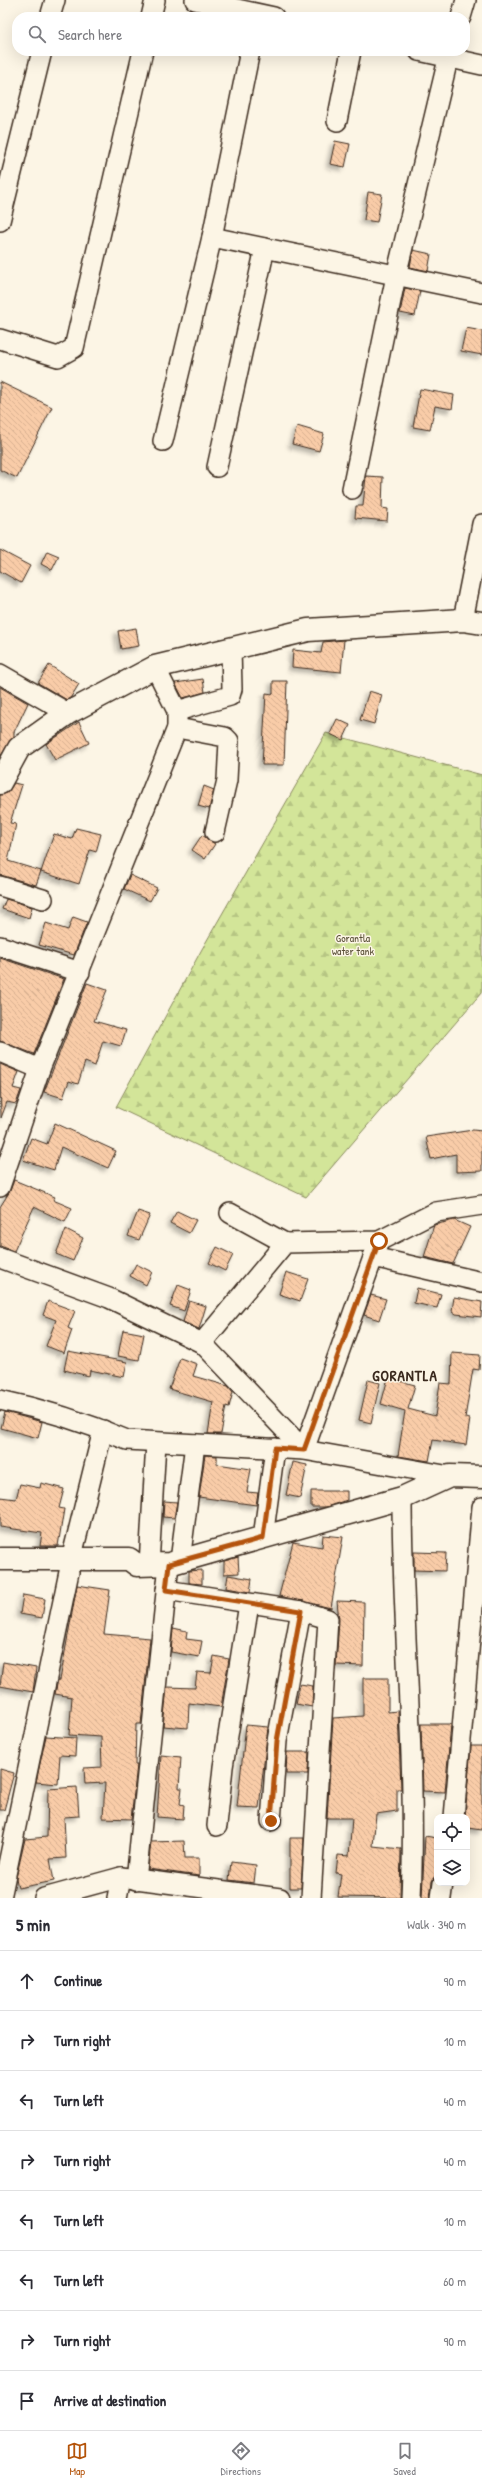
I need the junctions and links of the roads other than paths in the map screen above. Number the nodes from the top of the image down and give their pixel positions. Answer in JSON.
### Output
{"nodes":[{"id":1,"x":55,"y":0,"type":"edge"},
{"id":2,"x":155,"y":0,"type":"edge"},
{"id":3,"x":195,"y":0,"type":"edge"},
{"id":4,"x":466,"y":0,"type":"edge"},
{"id":5,"x":51,"y":12,"type":"edge"},
{"id":6,"x":152,"y":12,"type":"edge"},
{"id":7,"x":262,"y":12,"type":"edge"},
{"id":8,"x":462,"y":12,"type":"edge"},
{"id":9,"x":41,"y":56,"type":"edge"},
{"id":10,"x":142,"y":56,"type":"edge"},
{"id":11,"x":249,"y":56,"type":"edge"},
{"id":12,"x":350,"y":56,"type":"edge"},
{"id":13,"x":449,"y":56,"type":"edge"},
{"id":14,"x":455,"y":56,"type":"edge"},
{"id":15,"x":482,"y":65,"type":"edge"},
{"id":16,"x":337,"y":121,"type":"dead end"},
{"id":17,"x":0,"y":221,"type":"edge"},
{"id":18,"x":212,"y":237,"type":"junction"},
{"id":19,"x":265,"y":248,"type":"junction"},
{"id":20,"x":396,"y":276,"type":"junction"},
{"id":21,"x":482,"y":293,"type":"edge"},
{"id":22,"x":0,"y":339,"type":"edge"},
{"id":23,"x":163,"y":441,"type":"dead end"},
{"id":24,"x":217,"y":467,"type":"dead end"},
{"id":25,"x":352,"y":489,"type":"dead end"},
{"id":26,"x":482,"y":524,"type":"edge"},
{"id":27,"x":472,"y":622,"type":"edge"},
{"id":28,"x":231,"y":648,"type":"junction"},
{"id":29,"x":155,"y":666,"type":"junction"},
{"id":30,"x":0,"y":674,"type":"edge"},
{"id":31,"x":68,"y":713,"type":"junction"},
{"id":32,"x":177,"y":720,"type":"junction"},
{"id":33,"x":0,"y":783,"type":"edge"},
{"id":34,"x":215,"y":832,"type":"dead end"},
{"id":35,"x":0,"y":886,"type":"edge"},
{"id":36,"x":44,"y":900,"type":"dead end"},
{"id":37,"x":0,"y":946,"type":"edge"},
{"id":38,"x":80,"y":972,"type":"junction"},
{"id":39,"x":0,"y":1052,"type":"edge"},
{"id":40,"x":40,"y":1069,"type":"junction"},
{"id":41,"x":7,"y":1143,"type":"edge"},
{"id":42,"x":0,"y":1188,"type":"edge"},
{"id":43,"x":482,"y":1205,"type":"edge"},
{"id":44,"x":230,"y":1213,"type":"dead end"},
{"id":45,"x":285,"y":1243,"type":"junction"},
{"id":46,"x":376,"y":1249,"type":"junction"},
{"id":47,"x":0,"y":1258,"type":"edge"},
{"id":48,"x":482,"y":1282,"type":"edge"},
{"id":49,"x":202,"y":1343,"type":"junction"},
{"id":50,"x":0,"y":1400,"type":"edge"},
{"id":51,"x":103,"y":1430,"type":"junction"},
{"id":52,"x":156,"y":1442,"type":"junction"},
{"id":53,"x":195,"y":1444,"type":"junction"},
{"id":54,"x":275,"y":1448,"type":"junction"},
{"id":55,"x":304,"y":1450,"type":"junction"},
{"id":56,"x":450,"y":1476,"type":"junction"},
{"id":57,"x":482,"y":1476,"type":"edge"},
{"id":58,"x":402,"y":1498,"type":"junction"},
{"id":59,"x":482,"y":1507,"type":"edge"},
{"id":60,"x":263,"y":1538,"type":"junction"},
{"id":61,"x":0,"y":1559,"type":"edge"},
{"id":62,"x":159,"y":1564,"type":"junction"},
{"id":63,"x":70,"y":1566,"type":"junction"},
{"id":64,"x":0,"y":1571,"type":"edge"},
{"id":65,"x":166,"y":1590,"type":"junction"},
{"id":66,"x":249,"y":1604,"type":"junction"},
{"id":67,"x":301,"y":1611,"type":"junction"},
{"id":68,"x":454,"y":1814,"type":"edge"},
{"id":69,"x":271,"y":1821,"type":"dead end"},
{"id":70,"x":217,"y":1826,"type":"dead end"},
{"id":71,"x":129,"y":1879,"type":"junction"},
{"id":72,"x":443,"y":1886,"type":"edge"},
{"id":73,"x":249,"y":1896,"type":"edge"},
{"id":74,"x":51,"y":1897,"type":"edge"},
{"id":75,"x":1,"y":1898,"type":"edge"},
{"id":76,"x":117,"y":1898,"type":"edge"},
{"id":77,"x":280,"y":1898,"type":"edge"},
{"id":78,"x":311,"y":1898,"type":"edge"},
{"id":79,"x":411,"y":1898,"type":"edge"},
{"id":80,"x":441,"y":1898,"type":"edge"}],
"edges":[{"from":1,"to":5,"type":"street"},
{"from":2,"to":6,"type":"street"},
{"from":3,"to":7,"type":"street"},
{"from":4,"to":8,"type":"street"},
{"from":9,"to":17,"type":"street"},
{"from":10,"to":22,"type":"street"},
{"from":11,"to":18,"type":"street"},
{"from":12,"to":16,"type":"street"},
{"from":13,"to":20,"type":"street"},
{"from":14,"to":15,"type":"street"},
{"from":18,"to":19,"type":"street"},
{"from":18,"to":23,"type":"street"},
{"from":19,"to":20,"type":"street"},
{"from":19,"to":24,"type":"street"},
{"from":20,"to":21,"type":"street"},
{"from":20,"to":25,"type":"street"},
{"from":26,"to":27,"type":"street"},
{"from":27,"to":28,"type":"street"},
{"from":28,"to":29,"type":"street"},
{"from":28,"to":32,"type":"street"},
{"from":29,"to":31,"type":"street"},
{"from":29,"to":32,"type":"street"},
{"from":30,"to":31,"type":"street"},
{"from":31,"to":33,"type":"street"},
{"from":32,"to":34,"type":"street"},
{"from":32,"to":38,"type":"street"},
{"from":35,"to":36,"type":"street"},
{"from":37,"to":38,"type":"street"},
{"from":38,"to":40,"type":"street"},
{"from":39,"to":40,"type":"street"},
{"from":40,"to":41,"type":"street"},
{"from":41,"to":42,"type":"street"},
{"from":43,"to":46,"type":"street"},
{"from":44,"to":45,"type":"street"},
{"from":45,"to":46,"type":"street"},
{"from":45,"to":49,"type":"street"},
{"from":46,"to":48,"type":"street"},
{"from":46,"to":55,"type":"street"},
{"from":47,"to":49,"type":"street"},
{"from":49,"to":55,"type":"street"},
{"from":50,"to":51,"type":"street"},
{"from":51,"to":52,"type":"street"},
{"from":51,"to":63,"type":"street"},
{"from":52,"to":53,"type":"street"},
{"from":52,"to":62,"type":"street"},
{"from":53,"to":54,"type":"street"},
{"from":53,"to":62,"type":"street"},
{"from":54,"to":55,"type":"street"},
{"from":54,"to":60,"type":"street"},
{"from":55,"to":56,"type":"street"},
{"from":56,"to":57,"type":"street"},
{"from":56,"to":58,"type":"street"},
{"from":58,"to":60,"type":"street"},
{"from":58,"to":79,"type":"street"},
{"from":59,"to":68,"type":"street"},
{"from":60,"to":62,"type":"street"},
{"from":61,"to":63,"type":"street"},
{"from":62,"to":63,"type":"street"},
{"from":62,"to":65,"type":"street"},
{"from":63,"to":64,"type":"street"},
{"from":63,"to":75,"type":"street"},
{"from":65,"to":66,"type":"street"},
{"from":65,"to":71,"type":"street"},
{"from":66,"to":67,"type":"street"},
{"from":66,"to":70,"type":"street"},
{"from":67,"to":69,"type":"street"},
{"from":67,"to":78,"type":"street"},
{"from":71,"to":73,"type":"street"},
{"from":71,"to":74,"type":"street"},
{"from":71,"to":76,"type":"street"},
{"from":72,"to":80,"type":"street"},
{"from":73,"to":77,"type":"street"}]}
